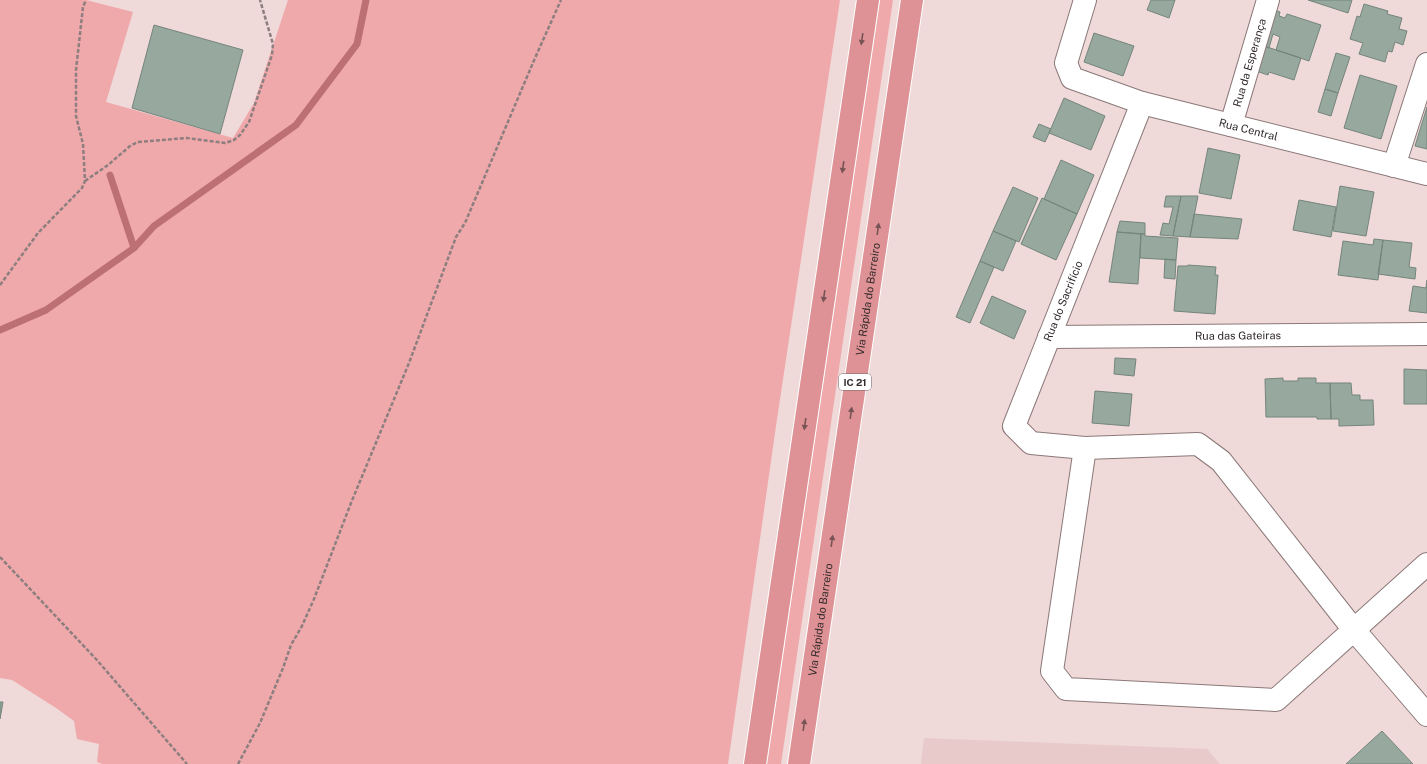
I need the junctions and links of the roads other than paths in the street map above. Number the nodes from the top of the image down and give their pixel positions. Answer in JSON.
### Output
{"nodes":[{"id":1,"x":868,"y":0,"type":"edge"},
{"id":2,"x":912,"y":0,"type":"edge"},
{"id":3,"x":1085,"y":0,"type":"edge"},
{"id":4,"x":1268,"y":0,"type":"edge"},
{"id":5,"x":1427,"y":64,"type":"edge"},
{"id":6,"x":1142,"y":103,"type":"junction"},
{"id":7,"x":1231,"y":125,"type":"junction"},
{"id":8,"x":1394,"y":166,"type":"junction"},
{"id":9,"x":1427,"y":174,"type":"edge"},
{"id":10,"x":1427,"y":334,"type":"edge"},
{"id":11,"x":1049,"y":337,"type":"junction"},
{"id":12,"x":1085,"y":448,"type":"junction"},
{"id":13,"x":1427,"y":564,"type":"edge"},
{"id":14,"x":1354,"y":630,"type":"junction"},
{"id":15,"x":1427,"y":715,"type":"edge"},
{"id":16,"x":755,"y":764,"type":"edge"},
{"id":17,"x":799,"y":764,"type":"edge"}],
"edges":[{"from":1,"to":16,"type":"highway","one_way":true},
{"from":17,"to":2,"type":"highway","name":"Via Rápida do Barreiro","number":"IC 21","one_way":true},
{"from":3,"to":6,"type":"street","name":"Rua Central"},
{"from":4,"to":7,"type":"street","name":"Rua da Esperança"},
{"from":5,"to":8,"type":"street"},
{"from":6,"to":7,"type":"street","name":"Rua Central"},
{"from":6,"to":11,"type":"street","name":"Rua do Sacrifício"},
{"from":7,"to":8,"type":"street","name":"Rua Central"},
{"from":8,"to":9,"type":"street","name":"Rua Central"},
{"from":10,"to":11,"type":"street","name":"Rua das Gateiras"},
{"from":11,"to":12,"type":"street","name":"Rua do Sacrifício"},
{"from":12,"to":14,"type":"street"},
{"from":12,"to":14,"type":"street"},
{"from":13,"to":14,"type":"street"},
{"from":14,"to":15,"type":"street"}]}
